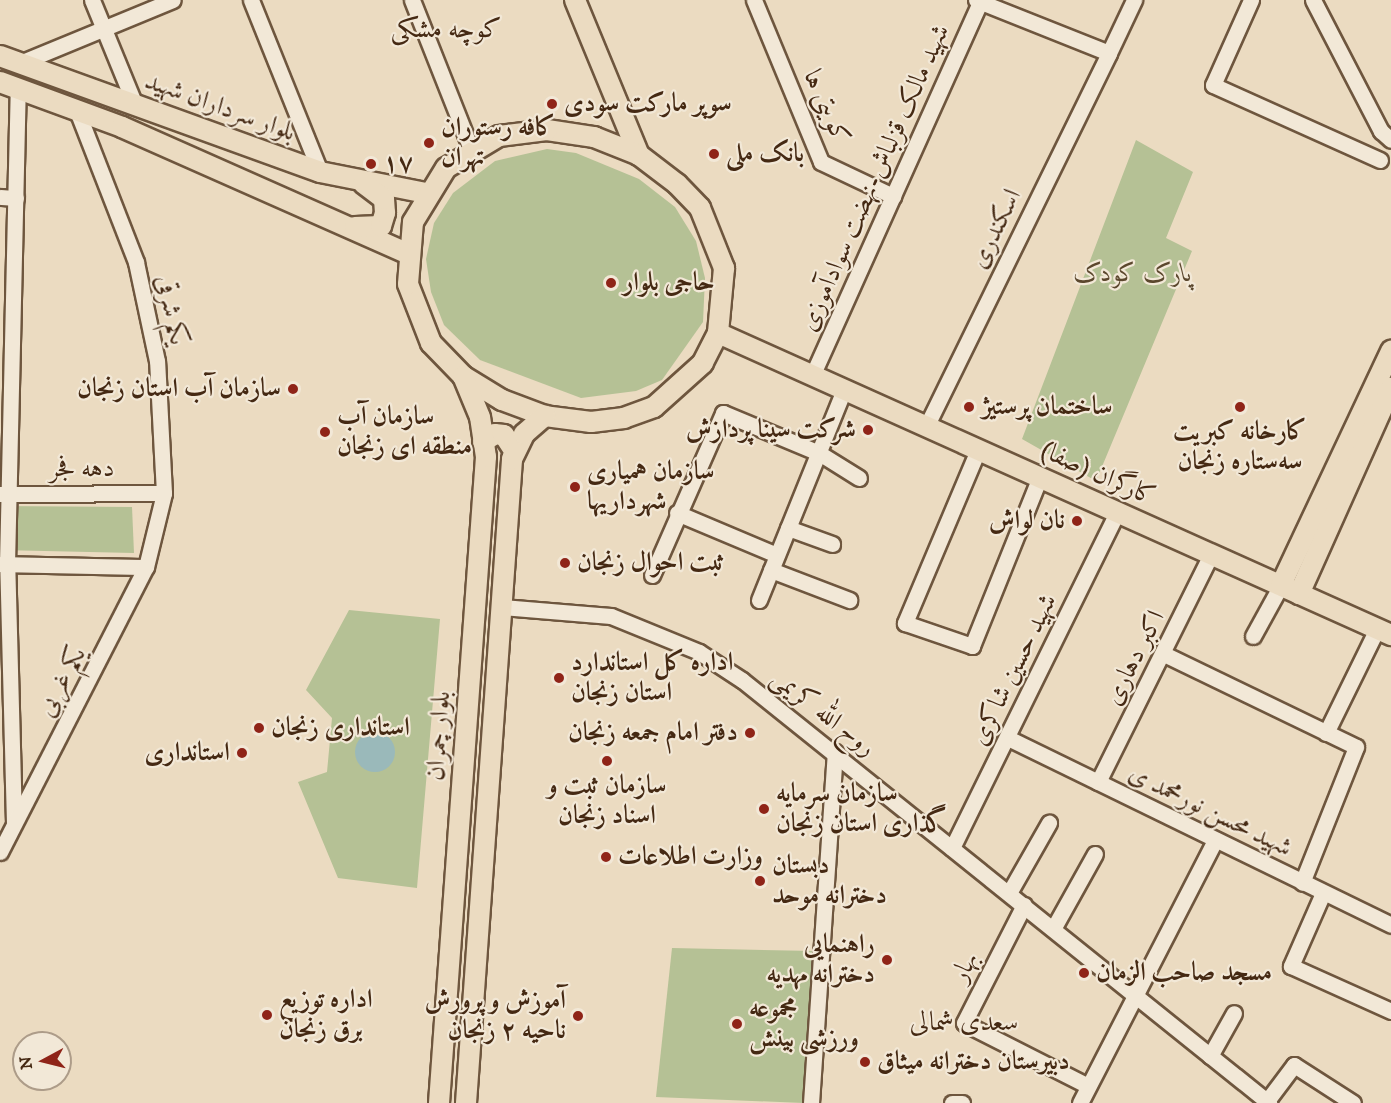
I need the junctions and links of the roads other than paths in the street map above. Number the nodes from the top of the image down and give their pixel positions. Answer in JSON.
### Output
{"nodes":[{"id":1,"x":92,"y":0,"type":"edge"},
{"id":2,"x":173,"y":0,"type":"edge"},
{"id":3,"x":250,"y":0,"type":"edge"},
{"id":4,"x":412,"y":0,"type":"edge"},
{"id":5,"x":575,"y":0,"type":"edge"},
{"id":6,"x":754,"y":0,"type":"edge"},
{"id":7,"x":1134,"y":0,"type":"edge"},
{"id":8,"x":1251,"y":0,"type":"edge"},
{"id":9,"x":1313,"y":0,"type":"edge"},
{"id":10,"x":979,"y":1,"type":"edge"},
{"id":11,"x":104,"y":29,"type":"junction"},
{"id":12,"x":1109,"y":53,"type":"junction"},
{"id":13,"x":0,"y":56,"type":"edge"},
{"id":14,"x":20,"y":63,"type":"junction"},
{"id":15,"x":9,"y":85,"type":"edge"},
{"id":16,"x":135,"y":105,"type":"junction"},
{"id":17,"x":77,"y":111,"type":"junction"},
{"id":18,"x":1388,"y":136,"type":"edge"},
{"id":19,"x":471,"y":149,"type":"junction"},
{"id":20,"x":639,"y":155,"type":"junction"},
{"id":21,"x":1380,"y":160,"type":"dead end"},
{"id":22,"x":320,"y":172,"type":"junction"},
{"id":23,"x":359,"y":180,"type":"junction"},
{"id":24,"x":426,"y":193,"type":"junction"},
{"id":25,"x":893,"y":196,"type":"junction"},
{"id":26,"x":0,"y":197,"type":"edge"},
{"id":27,"x":16,"y":198,"type":"junction"},
{"id":28,"x":346,"y":226,"type":"junction"},
{"id":29,"x":407,"y":253,"type":"junction"},
{"id":30,"x":7,"y":309,"type":"edge"},
{"id":31,"x":718,"y":333,"type":"junction"},
{"id":32,"x":1391,"y":351,"type":"edge"},
{"id":33,"x":463,"y":376,"type":"junction"},
{"id":34,"x":812,"y":376,"type":"junction"},
{"id":35,"x":1391,"y":388,"type":"edge"},
{"id":36,"x":844,"y":390,"type":"junction"},
{"id":37,"x":545,"y":416,"type":"junction"},
{"id":38,"x":926,"y":426,"type":"junction"},
{"id":39,"x":483,"y":442,"type":"junction"},
{"id":40,"x":978,"y":450,"type":"junction"},
{"id":41,"x":515,"y":452,"type":"junction"},
{"id":42,"x":819,"y":453,"type":"junction"},
{"id":43,"x":1040,"y":477,"type":"junction"},
{"id":44,"x":859,"y":478,"type":"dead end"},
{"id":45,"x":164,"y":493,"type":"junction"},
{"id":46,"x":6,"y":494,"type":"edge"},
{"id":47,"x":1117,"y":512,"type":"junction"},
{"id":48,"x":677,"y":513,"type":"junction"},
{"id":49,"x":789,"y":528,"type":"junction"},
{"id":50,"x":155,"y":529,"type":"joint"},
{"id":51,"x":831,"y":544,"type":"dead end"},
{"id":52,"x":1211,"y":554,"type":"junction"},
{"id":53,"x":774,"y":563,"type":"junction"},
{"id":54,"x":4,"y":564,"type":"edge"},
{"id":55,"x":146,"y":567,"type":"junction"},
{"id":56,"x":652,"y":575,"type":"dead end"},
{"id":57,"x":1281,"y":585,"type":"junction"},
{"id":58,"x":1299,"y":594,"type":"junction"},
{"id":59,"x":759,"y":600,"type":"dead end"},
{"id":60,"x":849,"y":600,"type":"dead end"},
{"id":61,"x":502,"y":607,"type":"junction"},
{"id":62,"x":1384,"y":632,"type":"edge"},
{"id":63,"x":1253,"y":636,"type":"dead end"},
{"id":64,"x":1166,"y":655,"type":"junction"},
{"id":65,"x":1326,"y":733,"type":"junction"},
{"id":66,"x":1008,"y":738,"type":"junction"},
{"id":67,"x":835,"y":752,"type":"junction"},
{"id":68,"x":1098,"y":782,"type":"junction"},
{"id":69,"x":1049,"y":823,"type":"dead end"},
{"id":70,"x":14,"y":825,"type":"junction"},
{"id":71,"x":1215,"y":840,"type":"junction"},
{"id":72,"x":952,"y":848,"type":"junction"},
{"id":73,"x":0,"y":852,"type":"edge"},
{"id":74,"x":1095,"y":854,"type":"dead end"},
{"id":75,"x":1302,"y":883,"type":"junction"},
{"id":76,"x":1009,"y":893,"type":"junction"},
{"id":77,"x":1323,"y":894,"type":"junction"},
{"id":78,"x":1023,"y":905,"type":"junction"},
{"id":79,"x":452,"y":921,"type":"junction"},
{"id":80,"x":479,"y":923,"type":"junction"},
{"id":81,"x":1391,"y":925,"type":"edge"},
{"id":82,"x":1053,"y":929,"type":"junction"},
{"id":83,"x":1134,"y":994,"type":"junction"},
{"id":84,"x":1391,"y":1011,"type":"edge"},
{"id":85,"x":1234,"y":1013,"type":"dead end"},
{"id":86,"x":1210,"y":1056,"type":"junction"},
{"id":87,"x":1088,"y":1086,"type":"junction"},
{"id":88,"x":1268,"y":1102,"type":"edge"},
{"id":89,"x":439,"y":1103,"type":"edge"},
{"id":90,"x":466,"y":1103,"type":"edge"},
{"id":91,"x":811,"y":1103,"type":"edge"},
{"id":92,"x":1080,"y":1103,"type":"edge"},
{"id":93,"x":1353,"y":1103,"type":"edge"}],
"edges":[{"from":1,"to":11,"type":"street"},
{"from":2,"to":11,"type":"street"},
{"from":3,"to":22,"type":"street"},
{"from":4,"to":19,"type":"street"},
{"from":5,"to":20,"type":"main road"},
{"from":6,"to":25,"type":"street","name":"کویتی ها"},
{"from":7,"to":12,"type":"street","name":"اسکندری"},
{"from":8,"to":21,"type":"street"},
{"from":9,"to":18,"type":"street"},
{"from":10,"to":12,"type":"street"},
{"from":10,"to":25,"type":"street","name":"شهید مالک قزلباش-نهضت سوادآموزی"},
{"from":11,"to":14,"type":"street"},
{"from":11,"to":16,"type":"street"},
{"from":12,"to":38,"type":"street","name":"اسکندری"},
{"from":13,"to":14,"type":"main road","name":"بلوار سرداران شهید"},
{"from":14,"to":16,"type":"main road","name":"بلوار سرداران شهید"},
{"from":15,"to":17,"type":"main road","name":"بلوار سرداران شهید"},
{"from":15,"to":27,"type":"street"},
{"from":16,"to":22,"type":"main road","name":"بلوار سرداران شهید"},
{"from":17,"to":28,"type":"main road","name":"بلوار سرداران شهید"},
{"from":17,"to":45,"type":"street","name":"یکم شرقی"},
{"from":19,"to":20,"type":"main road"},
{"from":19,"to":24,"type":"main road"},
{"from":20,"to":31,"type":"main road"},
{"from":22,"to":23,"type":"main road","name":"بلوار سرداران شهید"},
{"from":23,"to":24,"type":"main road","name":"بلوار سرداران شهید"},
{"from":23,"to":28,"type":"main road"},
{"from":24,"to":29,"type":"main road"},
{"from":25,"to":34,"type":"street","name":"شهید مالک قزلباش-نهضت سوادآموزی"},
{"from":26,"to":27,"type":"street"},
{"from":27,"to":30,"type":"street"},
{"from":28,"to":29,"type":"main road","name":"بلوار سرداران شهید"},
{"from":29,"to":33,"type":"main road"},
{"from":30,"to":46,"type":"street"},
{"from":31,"to":34,"type":"main road","name":"کارگران (صفا)"},
{"from":31,"to":37,"type":"main road"},
{"from":32,"to":57,"type":"main road"},
{"from":33,"to":37,"type":"main road"},
{"from":33,"to":39,"type":"main road","name":"بلوار چمران"},
{"from":34,"to":36,"type":"main road","name":"کارگران (صفا)"},
{"from":35,"to":58,"type":"main road"},
{"from":36,"to":38,"type":"main road","name":"کارگران (صفا)"},
{"from":36,"to":42,"type":"street"},
{"from":37,"to":41,"type":"main road","name":"بلوار چمران"},
{"from":38,"to":40,"type":"main road","name":"کارگران (صفا)"},
{"from":39,"to":41,"type":"main road"},
{"from":39,"to":79,"type":"main road","name":"بلوار چمران"},
{"from":40,"to":43,"type":"main road","name":"کارگران (صفا)"},
{"from":40,"to":43,"type":"street"},
{"from":41,"to":61,"type":"main road","name":"بلوار چمران"},
{"from":42,"to":44,"type":"street"},
{"from":42,"to":48,"type":"street"},
{"from":42,"to":49,"type":"street"},
{"from":43,"to":47,"type":"main road","name":"کارگران (صفا)"},
{"from":45,"to":46,"type":"street","name":"دهه فجر"},
{"from":45,"to":50,"type":"street","name":"یکم شرقی"},
{"from":46,"to":54,"type":"street"},
{"from":47,"to":52,"type":"main road","name":"کارگران (صفا)"},
{"from":47,"to":66,"type":"street","name":"شهید حسین شاکری"},
{"from":48,"to":53,"type":"street"},
{"from":48,"to":56,"type":"street"},
{"from":49,"to":51,"type":"street"},
{"from":49,"to":53,"type":"street"},
{"from":50,"to":55,"type":"street","name":"یکم غربی"},
{"from":52,"to":57,"type":"main road","name":"کارگران (صفا)"},
{"from":52,"to":64,"type":"street","name":"اکبر دهاری"},
{"from":53,"to":59,"type":"street"},
{"from":53,"to":60,"type":"street"},
{"from":54,"to":55,"type":"street"},
{"from":54,"to":70,"type":"street"},
{"from":55,"to":70,"type":"street","name":"یکم غربی"},
{"from":57,"to":58,"type":"main road","name":"کارگران (صفا)"},
{"from":57,"to":63,"type":"street"},
{"from":58,"to":62,"type":"main road","name":"کارگران (صفا)"},
{"from":61,"to":67,"type":"street","name":"روح الله کریمی"},
{"from":61,"to":80,"type":"main road","name":"بلوار چمران"},
{"from":62,"to":65,"type":"street"},
{"from":64,"to":65,"type":"street"},
{"from":64,"to":68,"type":"street","name":"اکبر دهاری"},
{"from":65,"to":75,"type":"street"},
{"from":66,"to":68,"type":"street","name":"شهید محسن نورمحمد ی"},
{"from":66,"to":72,"type":"street","name":"شهید حسین شاکری"},
{"from":67,"to":72,"type":"street","name":"روح الله کریمی"},
{"from":67,"to":91,"type":"street"},
{"from":68,"to":71,"type":"street","name":"شهید محسن نورمحمد ی"},
{"from":69,"to":76,"type":"street"},
{"from":70,"to":73,"type":"street","name":"یکم غربی"},
{"from":71,"to":75,"type":"street","name":"شهید محسن نورمحمد ی"},
{"from":71,"to":83,"type":"street"},
{"from":72,"to":76,"type":"street","name":"روح الله کریمی"},
{"from":74,"to":82,"type":"street"},
{"from":75,"to":77,"type":"street","name":"شهید محسن نورمحمد ی"},
{"from":76,"to":78,"type":"street","name":"روح الله کریمی"},
{"from":77,"to":81,"type":"street","name":"شهید محسن نورمحمد ی"},
{"from":77,"to":84,"type":"street"},
{"from":78,"to":82,"type":"street","name":"روح الله کریمی"},
{"from":78,"to":87,"type":"street","name":"بهار"},
{"from":79,"to":80,"type":"main road"},
{"from":79,"to":89,"type":"main road","name":"بلوار چمران"},
{"from":80,"to":90,"type":"main road","name":"بلوار چمران"},
{"from":82,"to":83,"type":"street","name":"روح الله کریمی"},
{"from":83,"to":86,"type":"street","name":"روح الله کریمی"},
{"from":83,"to":87,"type":"street"},
{"from":85,"to":86,"type":"street"},
{"from":86,"to":88,"type":"street","name":"روح الله کریمی"},
{"from":87,"to":92,"type":"street"},
{"from":88,"to":93,"type":"street"}]}
